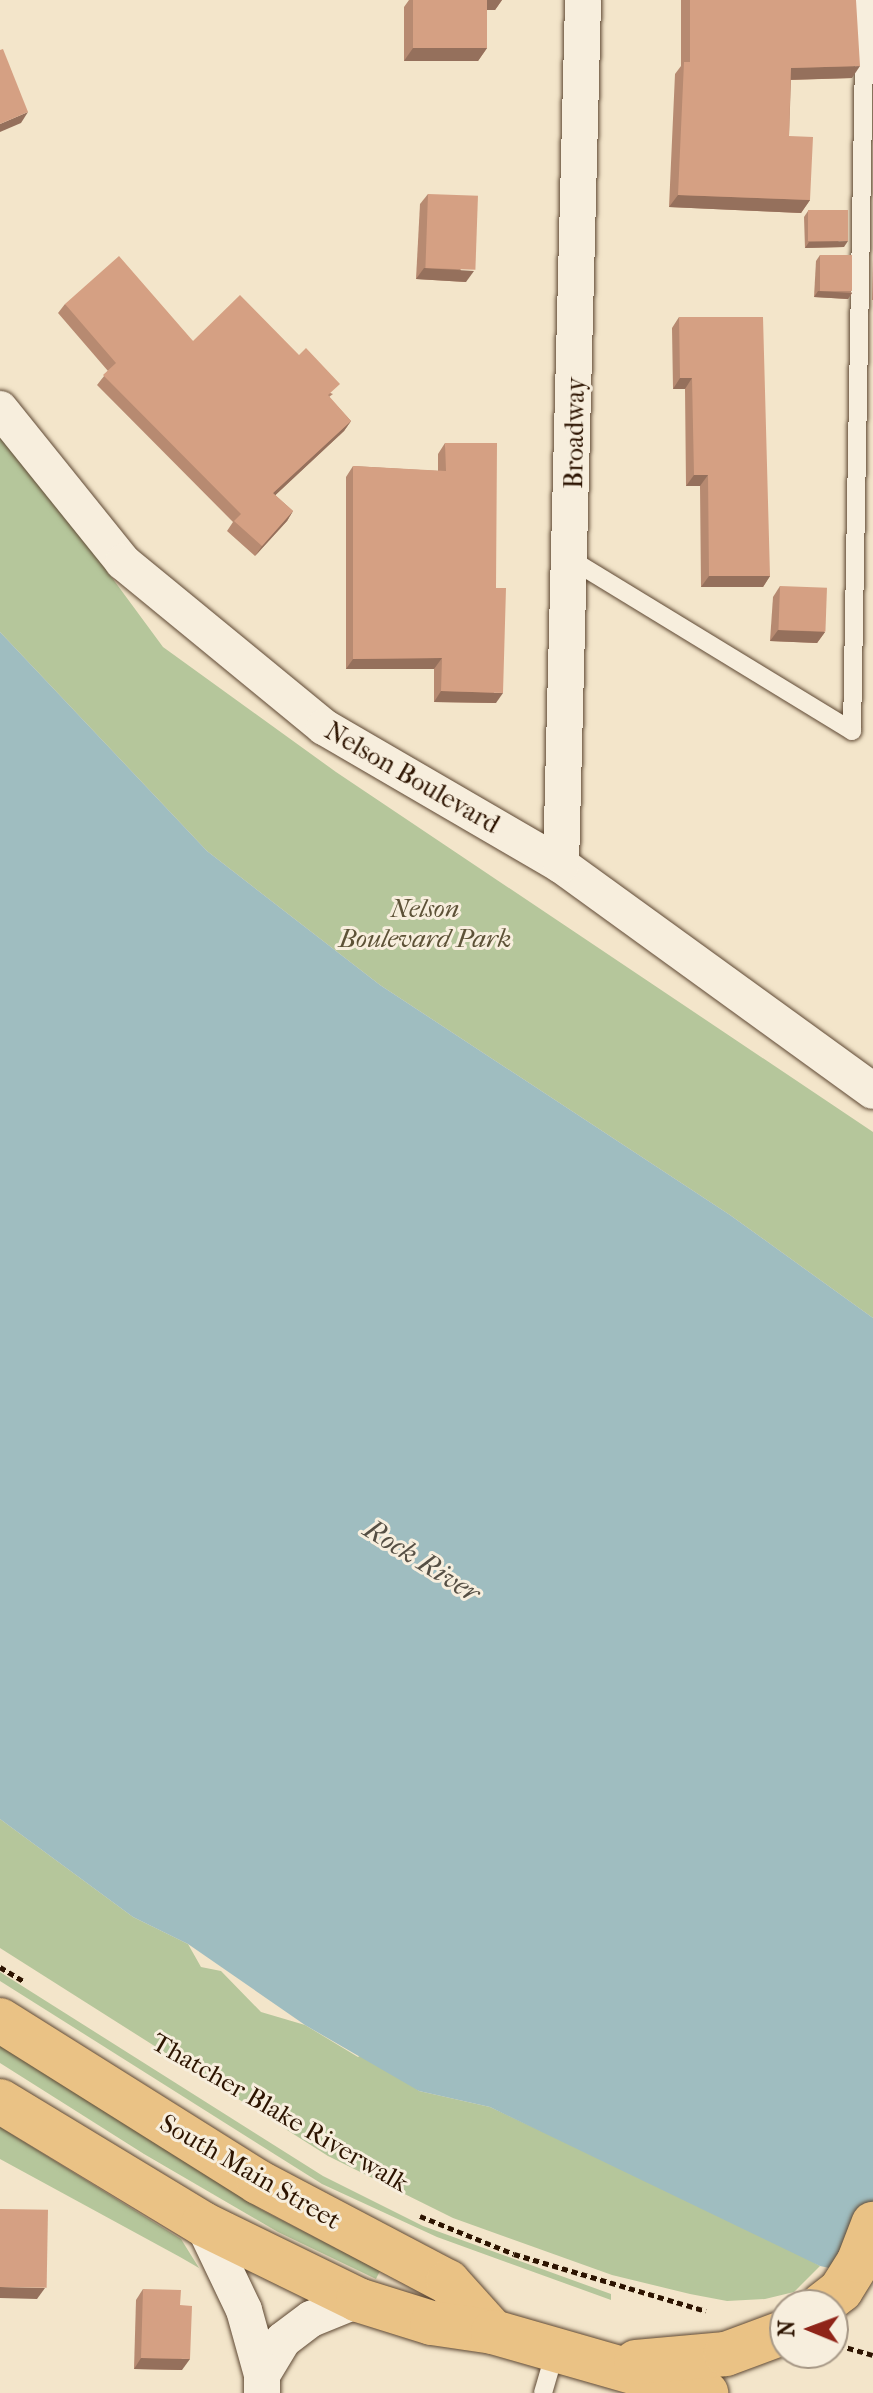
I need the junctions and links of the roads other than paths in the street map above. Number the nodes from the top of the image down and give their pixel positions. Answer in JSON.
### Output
{"nodes":[{"id":1,"x":583,"y":0,"type":"edge"},
{"id":2,"x":865,"y":0,"type":"edge"},
{"id":3,"x":0,"y":409,"type":"edge"},
{"id":4,"x":572,"y":560,"type":"junction"},
{"id":5,"x":561,"y":865,"type":"junction"},
{"id":6,"x":873,"y":1091,"type":"edge"},
{"id":7,"x":0,"y":2020,"type":"edge"},
{"id":8,"x":0,"y":2101,"type":"edge"},
{"id":9,"x":203,"y":2224,"type":"junction"},
{"id":10,"x":873,"y":2224,"type":"edge"},
{"id":11,"x":842,"y":2289,"type":"edge"},
{"id":12,"x":358,"y":2300,"type":"junction"},
{"id":13,"x":493,"y":2332,"type":"junction"},
{"id":14,"x":769,"y":2338,"type":"edge"},
{"id":15,"x":573,"y":2357,"type":"junction"},
{"id":16,"x":262,"y":2384,"type":"edge"},
{"id":17,"x":543,"y":2393,"type":"edge"},
{"id":18,"x":706,"y":2393,"type":"edge"}],
"edges":[{"from":1,"to":4,"type":"street","name":"Broadway"},
{"from":2,"to":4,"type":"lane"},
{"from":3,"to":5,"type":"street","name":"Nelson Boulevard"},
{"from":4,"to":5,"type":"street","name":"Broadway"},
{"from":5,"to":6,"type":"street","name":"Nelson Boulevard"},
{"from":7,"to":13,"type":"main road","name":"South Main Street"},
{"from":8,"to":9,"type":"main road"},
{"from":9,"to":12,"type":"main road"},
{"from":9,"to":16,"type":"street"},
{"from":10,"to":11,"type":"main road"},
{"from":12,"to":13,"type":"main road"},
{"from":12,"to":16,"type":"street"},
{"from":13,"to":15,"type":"main road"},
{"from":14,"to":15,"type":"main road"},
{"from":15,"to":17,"type":"lane"},
{"from":15,"to":18,"type":"main road"}]}
